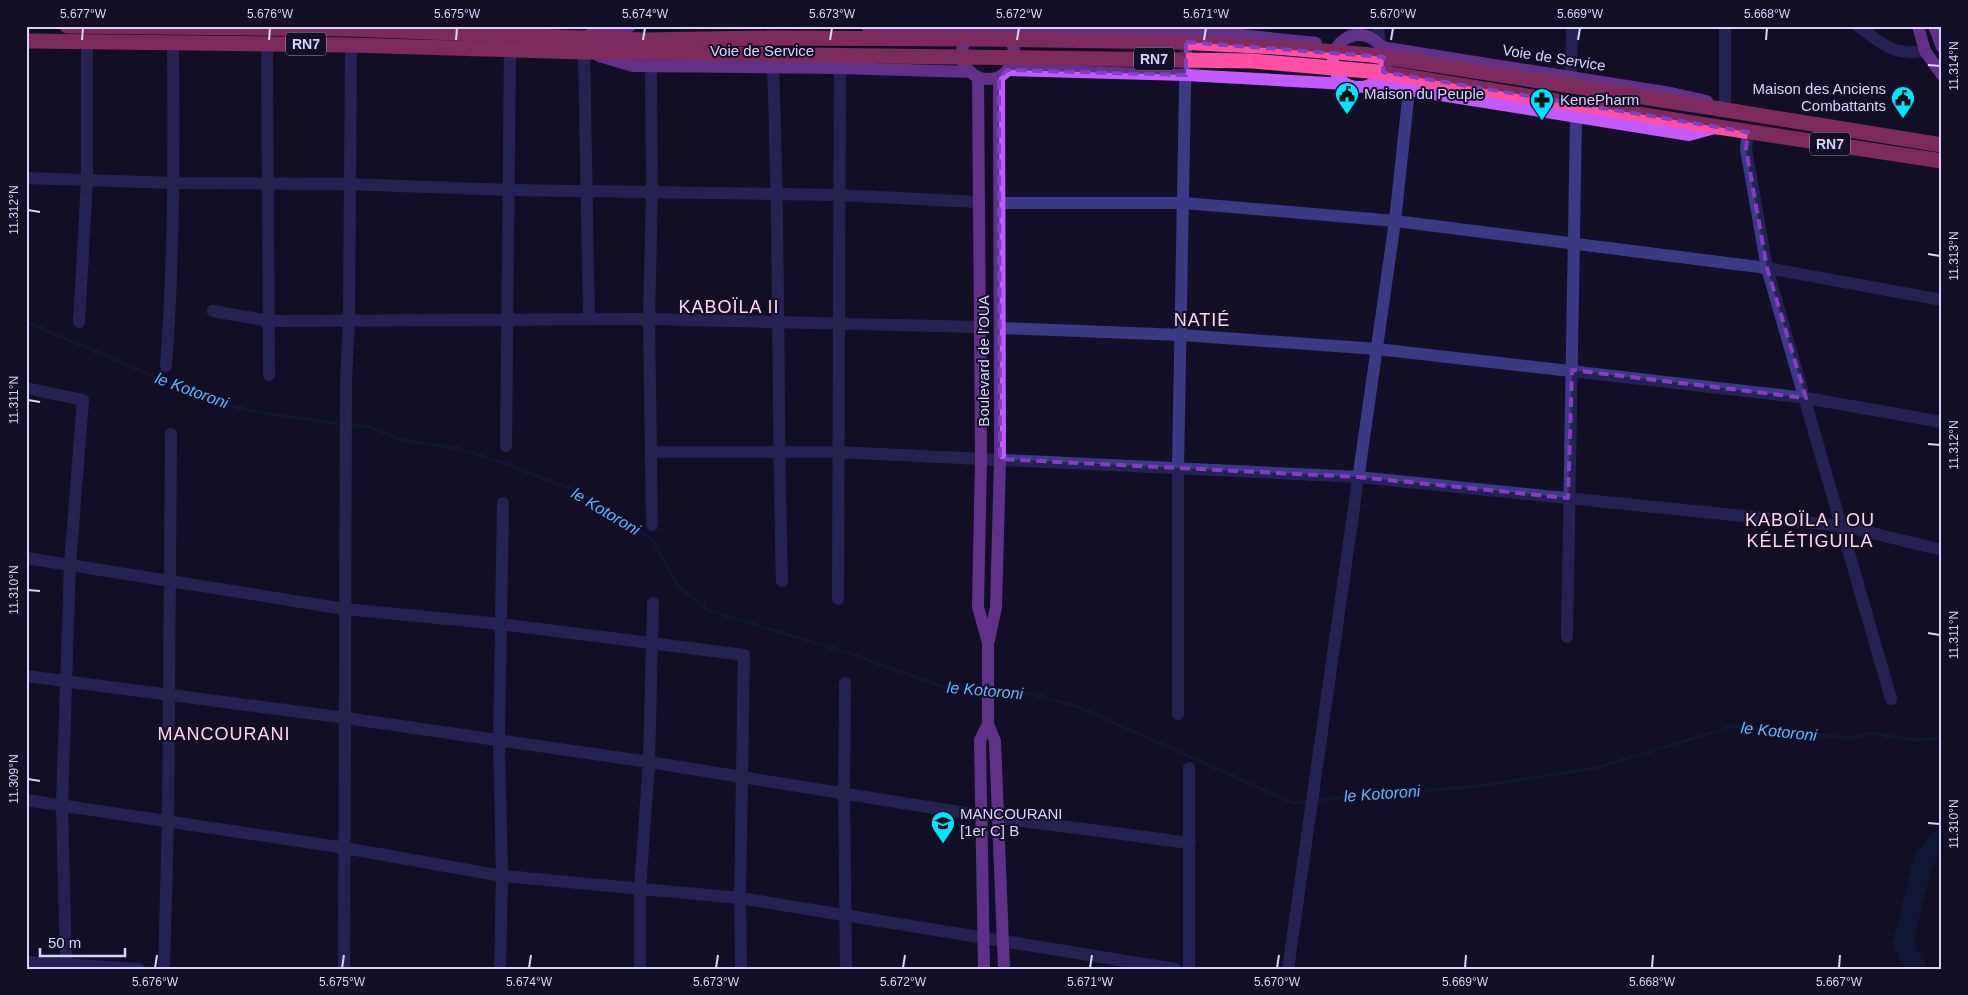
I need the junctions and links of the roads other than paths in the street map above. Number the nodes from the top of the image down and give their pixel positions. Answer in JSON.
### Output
{"nodes":[{"id":1,"x":67,"y":26,"type":"edge"},
{"id":2,"x":630,"y":26,"type":"edge"},
{"id":3,"x":867,"y":26,"type":"edge"},
{"id":4,"x":1377,"y":26,"type":"edge"},
{"id":5,"x":1572,"y":26,"type":"edge"},
{"id":6,"x":1725,"y":26,"type":"edge"},
{"id":7,"x":1858,"y":26,"type":"edge"},
{"id":8,"x":1918,"y":26,"type":"edge"},
{"id":9,"x":1934,"y":26,"type":"edge"},
{"id":10,"x":977,"y":29,"type":"edge"},
{"id":11,"x":999,"y":29,"type":"edge"},
{"id":12,"x":1186,"y":29,"type":"edge"},
{"id":13,"x":512,"y":30,"type":"edge"},
{"id":14,"x":1353,"y":31,"type":"edge"},
{"id":15,"x":173,"y":32,"type":"edge"},
{"id":16,"x":267,"y":33,"type":"edge"},
{"id":17,"x":352,"y":33,"type":"edge"},
{"id":18,"x":583,"y":38,"type":"edge"},
{"id":19,"x":27,"y":41,"type":"edge"},
{"id":20,"x":87,"y":42,"type":"junction"},
{"id":21,"x":1338,"y":46,"type":"junction"},
{"id":22,"x":1381,"y":47,"type":"junction"},
{"id":23,"x":1942,"y":47,"type":"edge"},
{"id":24,"x":510,"y":50,"type":"junction"},
{"id":25,"x":1925,"y":51,"type":"junction"},
{"id":26,"x":652,"y":66,"type":"junction"},
{"id":27,"x":773,"y":68,"type":"junction"},
{"id":28,"x":840,"y":68,"type":"junction"},
{"id":29,"x":975,"y":74,"type":"junction"},
{"id":30,"x":1003,"y":74,"type":"junction"},
{"id":31,"x":1186,"y":75,"type":"junction"},
{"id":32,"x":1942,"y":75,"type":"edge"},
{"id":33,"x":1571,"y":76,"type":"junction"},
{"id":34,"x":1346,"y":84,"type":"junction"},
{"id":35,"x":1372,"y":84,"type":"junction"},
{"id":36,"x":1409,"y":90,"type":"junction"},
{"id":37,"x":1722,"y":110,"type":"junction"},
{"id":38,"x":1576,"y":118,"type":"junction"},
{"id":39,"x":1718,"y":127,"type":"junction"},
{"id":40,"x":1748,"y":132,"type":"junction"},
{"id":41,"x":1942,"y":145,"type":"edge"},
{"id":42,"x":1942,"y":162,"type":"edge"},
{"id":43,"x":29,"y":178,"type":"edge"},
{"id":44,"x":87,"y":181,"type":"junction"},
{"id":45,"x":174,"y":183,"type":"junction"},
{"id":46,"x":348,"y":184,"type":"junction"},
{"id":47,"x":268,"y":185,"type":"junction"},
{"id":48,"x":509,"y":190,"type":"junction"},
{"id":49,"x":586,"y":191,"type":"junction"},
{"id":50,"x":652,"y":192,"type":"junction"},
{"id":51,"x":778,"y":194,"type":"junction"},
{"id":52,"x":839,"y":194,"type":"junction"},
{"id":53,"x":978,"y":202,"type":"junction"},
{"id":54,"x":999,"y":203,"type":"junction"},
{"id":55,"x":1184,"y":203,"type":"junction"},
{"id":56,"x":1395,"y":221,"type":"junction"},
{"id":57,"x":1573,"y":244,"type":"junction"},
{"id":58,"x":1768,"y":268,"type":"junction"},
{"id":59,"x":1942,"y":300,"type":"edge"},
{"id":60,"x":213,"y":311,"type":"dead end"},
{"id":61,"x":509,"y":318,"type":"junction"},
{"id":62,"x":348,"y":319,"type":"junction"},
{"id":63,"x":589,"y":319,"type":"junction"},
{"id":64,"x":649,"y":319,"type":"junction"},
{"id":65,"x":779,"y":320,"type":"junction"},
{"id":66,"x":269,"y":321,"type":"junction"},
{"id":67,"x":79,"y":322,"type":"dead end"},
{"id":68,"x":838,"y":323,"type":"junction"},
{"id":69,"x":980,"y":327,"type":"junction"},
{"id":70,"x":1000,"y":328,"type":"junction"},
{"id":71,"x":1182,"y":335,"type":"junction"},
{"id":72,"x":1377,"y":349,"type":"junction"},
{"id":73,"x":166,"y":366,"type":"dead end"},
{"id":74,"x":1572,"y":370,"type":"junction"},
{"id":75,"x":269,"y":376,"type":"dead end"},
{"id":76,"x":26,"y":388,"type":"edge"},
{"id":77,"x":1806,"y":398,"type":"junction"},
{"id":78,"x":1942,"y":422,"type":"edge"},
{"id":79,"x":171,"y":434,"type":"dead end"},
{"id":80,"x":506,"y":446,"type":"dead end"},
{"id":81,"x":778,"y":451,"type":"junction"},
{"id":82,"x":652,"y":452,"type":"junction"},
{"id":83,"x":838,"y":452,"type":"junction"},
{"id":84,"x":981,"y":458,"type":"junction"},
{"id":85,"x":1000,"y":459,"type":"junction"},
{"id":86,"x":1178,"y":467,"type":"junction"},
{"id":87,"x":1358,"y":477,"type":"junction"},
{"id":88,"x":1568,"y":498,"type":"junction"},
{"id":89,"x":503,"y":503,"type":"dead end"},
{"id":90,"x":652,"y":525,"type":"dead end"},
{"id":91,"x":1843,"y":526,"type":"junction"},
{"id":92,"x":1942,"y":550,"type":"edge"},
{"id":93,"x":26,"y":558,"type":"edge"},
{"id":94,"x":70,"y":564,"type":"junction"},
{"id":95,"x":169,"y":580,"type":"junction"},
{"id":96,"x":782,"y":581,"type":"dead end"},
{"id":97,"x":838,"y":599,"type":"dead end"},
{"id":98,"x":652,"y":603,"type":"dead end"},
{"id":99,"x":344,"y":609,"type":"junction"},
{"id":100,"x":500,"y":624,"type":"junction"},
{"id":101,"x":1566,"y":637,"type":"dead end"},
{"id":102,"x":988,"y":642,"type":"junction"},
{"id":103,"x":651,"y":643,"type":"junction"},
{"id":104,"x":26,"y":676,"type":"edge"},
{"id":105,"x":66,"y":681,"type":"junction"},
{"id":106,"x":845,"y":683,"type":"dead end"},
{"id":107,"x":168,"y":696,"type":"junction"},
{"id":108,"x":1890,"y":699,"type":"dead end"},
{"id":109,"x":1178,"y":714,"type":"dead end"},
{"id":110,"x":346,"y":718,"type":"junction"},
{"id":111,"x":988,"y":724,"type":"junction"},
{"id":112,"x":499,"y":741,"type":"junction"},
{"id":113,"x":649,"y":762,"type":"junction"},
{"id":114,"x":1189,"y":768,"type":"dead end"},
{"id":115,"x":742,"y":777,"type":"junction"},
{"id":116,"x":844,"y":794,"type":"junction"},
{"id":117,"x":26,"y":800,"type":"edge"},
{"id":118,"x":62,"y":805,"type":"junction"},
{"id":119,"x":983,"y":816,"type":"junction"},
{"id":120,"x":1000,"y":818,"type":"junction"},
{"id":121,"x":168,"y":822,"type":"junction"},
{"id":122,"x":1190,"y":843,"type":"junction"},
{"id":123,"x":345,"y":848,"type":"junction"},
{"id":124,"x":502,"y":876,"type":"junction"},
{"id":125,"x":640,"y":888,"type":"junction"},
{"id":126,"x":740,"y":898,"type":"junction"},
{"id":127,"x":845,"y":915,"type":"junction"},
{"id":128,"x":984,"y":937,"type":"junction"},
{"id":129,"x":1003,"y":939,"type":"junction"},
{"id":130,"x":26,"y":962,"type":"edge"},
{"id":131,"x":66,"y":967,"type":"edge"},
{"id":132,"x":139,"y":969,"type":"edge"},
{"id":133,"x":164,"y":969,"type":"edge"},
{"id":134,"x":344,"y":969,"type":"edge"},
{"id":135,"x":500,"y":969,"type":"edge"},
{"id":136,"x":640,"y":969,"type":"edge"},
{"id":137,"x":741,"y":969,"type":"edge"},
{"id":138,"x":846,"y":969,"type":"edge"},
{"id":139,"x":984,"y":969,"type":"edge"},
{"id":140,"x":1004,"y":969,"type":"edge"},
{"id":141,"x":1175,"y":969,"type":"edge"},
{"id":142,"x":1189,"y":969,"type":"edge"},
{"id":143,"x":1288,"y":969,"type":"edge"}],
"edges":[{"from":1,"to":15,"type":"highway","number":"RN7"},
{"from":2,"to":18,"type":"main road"},
{"from":3,"to":10,"type":"main road"},
{"from":4,"to":22,"type":"street"},
{"from":5,"to":33,"type":"street"},
{"from":6,"to":37,"type":"street"},
{"from":7,"to":25,"type":"street"},
{"from":8,"to":25,"type":"main road"},
{"from":9,"to":23,"type":"main road"},
{"from":10,"to":11,"type":"main road"},
{"from":10,"to":29,"type":"main road"},
{"from":11,"to":12,"type":"main road"},
{"from":11,"to":30,"type":"main road"},
{"from":12,"to":21,"type":"main road"},
{"from":12,"to":31,"type":"street"},
{"from":13,"to":17,"type":"highway","number":"RN7"},
{"from":13,"to":18,"type":"highway","number":"RN7"},
{"from":14,"to":21,"type":"main road"},
{"from":14,"to":22,"type":"main road"},
{"from":15,"to":16,"type":"highway","number":"RN7"},
{"from":15,"to":20,"type":"highway","number":"RN7"},
{"from":15,"to":45,"type":"street"},
{"from":16,"to":17,"type":"highway","number":"RN7"},
{"from":16,"to":47,"type":"street"},
{"from":17,"to":24,"type":"highway","number":"RN7"},
{"from":17,"to":46,"type":"street"},
{"from":18,"to":24,"type":"highway","number":"RN7"},
{"from":18,"to":26,"type":"main road","name":"Voie de Service"},
{"from":18,"to":37,"type":"highway","number":"RN7","bridge":true},
{"from":18,"to":39,"type":"highway","number":"RN7","bridge":true},
{"from":18,"to":49,"type":"street"},
{"from":19,"to":20,"type":"highway","number":"RN7"},
{"from":20,"to":44,"type":"street"},
{"from":21,"to":34,"type":"main road"},
{"from":22,"to":33,"type":"main road","name":"Voie de Service"},
{"from":22,"to":35,"type":"main road"},
{"from":24,"to":48,"type":"street"},
{"from":25,"to":32,"type":"main road"},
{"from":26,"to":27,"type":"main road","name":"Voie de Service"},
{"from":26,"to":50,"type":"street"},
{"from":27,"to":28,"type":"main road","name":"Voie de Service"},
{"from":27,"to":51,"type":"street"},
{"from":28,"to":29,"type":"main road","name":"Voie de Service"},
{"from":28,"to":52,"type":"street"},
{"from":29,"to":30,"type":"main road"},
{"from":29,"to":53,"type":"main road"},
{"from":30,"to":31,"type":"main road"},
{"from":30,"to":54,"type":"main road","name":"Boulevard de l'OUA"},
{"from":31,"to":34,"type":"main road"},
{"from":31,"to":55,"type":"street"},
{"from":33,"to":37,"type":"main road","name":"Voie de Service"},
{"from":34,"to":35,"type":"main road"},
{"from":35,"to":36,"type":"main road"},
{"from":36,"to":38,"type":"main road"},
{"from":36,"to":56,"type":"street"},
{"from":37,"to":41,"type":"highway","number":"RN7"},
{"from":38,"to":39,"type":"main road"},
{"from":38,"to":57,"type":"street"},
{"from":39,"to":40,"type":"highway","number":"RN7"},
{"from":40,"to":42,"type":"highway","number":"RN7"},
{"from":40,"to":58,"type":"street"},
{"from":43,"to":44,"type":"street"},
{"from":44,"to":45,"type":"street"},
{"from":44,"to":67,"type":"street"},
{"from":45,"to":47,"type":"street"},
{"from":45,"to":73,"type":"street"},
{"from":46,"to":47,"type":"street"},
{"from":46,"to":48,"type":"street"},
{"from":46,"to":62,"type":"street"},
{"from":47,"to":66,"type":"street"},
{"from":48,"to":49,"type":"street"},
{"from":48,"to":61,"type":"street"},
{"from":49,"to":50,"type":"street"},
{"from":49,"to":63,"type":"street"},
{"from":50,"to":51,"type":"street"},
{"from":50,"to":64,"type":"street"},
{"from":51,"to":52,"type":"street"},
{"from":51,"to":65,"type":"street"},
{"from":52,"to":53,"type":"street"},
{"from":52,"to":68,"type":"street"},
{"from":53,"to":69,"type":"main road"},
{"from":54,"to":55,"type":"street"},
{"from":54,"to":70,"type":"main road","name":"Boulevard de l'OUA"},
{"from":55,"to":56,"type":"street"},
{"from":55,"to":71,"type":"street"},
{"from":56,"to":57,"type":"street"},
{"from":56,"to":72,"type":"street"},
{"from":57,"to":58,"type":"street"},
{"from":57,"to":74,"type":"street"},
{"from":58,"to":59,"type":"street"},
{"from":58,"to":77,"type":"street"},
{"from":60,"to":66,"type":"street"},
{"from":61,"to":62,"type":"street"},
{"from":61,"to":63,"type":"street"},
{"from":61,"to":80,"type":"street"},
{"from":62,"to":66,"type":"street"},
{"from":62,"to":99,"type":"street"},
{"from":63,"to":64,"type":"street"},
{"from":64,"to":65,"type":"street"},
{"from":64,"to":82,"type":"street"},
{"from":65,"to":68,"type":"street"},
{"from":65,"to":81,"type":"street"},
{"from":66,"to":75,"type":"street"},
{"from":68,"to":69,"type":"street"},
{"from":68,"to":83,"type":"street"},
{"from":69,"to":84,"type":"main road"},
{"from":70,"to":71,"type":"street"},
{"from":70,"to":85,"type":"main road","name":"Boulevard de l'OUA"},
{"from":71,"to":72,"type":"street"},
{"from":71,"to":86,"type":"street"},
{"from":72,"to":74,"type":"street"},
{"from":72,"to":87,"type":"street"},
{"from":74,"to":77,"type":"street"},
{"from":74,"to":88,"type":"street"},
{"from":76,"to":94,"type":"street"},
{"from":77,"to":78,"type":"street"},
{"from":77,"to":91,"type":"street"},
{"from":79,"to":95,"type":"street"},
{"from":81,"to":82,"type":"street"},
{"from":81,"to":83,"type":"street"},
{"from":81,"to":96,"type":"street"},
{"from":82,"to":90,"type":"street"},
{"from":83,"to":84,"type":"street"},
{"from":83,"to":97,"type":"street"},
{"from":84,"to":85,"type":"street"},
{"from":84,"to":102,"type":"main road"},
{"from":85,"to":86,"type":"street"},
{"from":85,"to":102,"type":"main road","name":"Boulevard de l'OUA"},
{"from":86,"to":87,"type":"street"},
{"from":86,"to":109,"type":"street"},
{"from":87,"to":88,"type":"street"},
{"from":87,"to":143,"type":"street"},
{"from":88,"to":91,"type":"street"},
{"from":88,"to":101,"type":"street"},
{"from":89,"to":100,"type":"street"},
{"from":91,"to":92,"type":"street"},
{"from":91,"to":108,"type":"street"},
{"from":93,"to":94,"type":"street"},
{"from":94,"to":95,"type":"street"},
{"from":94,"to":105,"type":"street"},
{"from":95,"to":99,"type":"street"},
{"from":95,"to":107,"type":"street"},
{"from":98,"to":103,"type":"street"},
{"from":99,"to":100,"type":"street"},
{"from":99,"to":110,"type":"street"},
{"from":100,"to":103,"type":"street"},
{"from":100,"to":112,"type":"street"},
{"from":102,"to":111,"type":"main road"},
{"from":103,"to":113,"type":"street"},
{"from":103,"to":115,"type":"street"},
{"from":104,"to":105,"type":"street"},
{"from":105,"to":107,"type":"street"},
{"from":105,"to":118,"type":"street"},
{"from":106,"to":116,"type":"street"},
{"from":107,"to":110,"type":"street"},
{"from":107,"to":121,"type":"street"},
{"from":110,"to":112,"type":"street"},
{"from":110,"to":123,"type":"street"},
{"from":111,"to":119,"type":"main road"},
{"from":111,"to":120,"type":"main road"},
{"from":112,"to":113,"type":"street"},
{"from":112,"to":124,"type":"street"},
{"from":113,"to":115,"type":"street"},
{"from":113,"to":125,"type":"street"},
{"from":114,"to":122,"type":"street"},
{"from":115,"to":116,"type":"street"},
{"from":115,"to":126,"type":"street"},
{"from":116,"to":119,"type":"street"},
{"from":116,"to":127,"type":"street"},
{"from":117,"to":118,"type":"street"},
{"from":118,"to":121,"type":"street"},
{"from":118,"to":131,"type":"street"},
{"from":119,"to":128,"type":"main road"},
{"from":120,"to":122,"type":"street"},
{"from":120,"to":129,"type":"main road"},
{"from":121,"to":123,"type":"street"},
{"from":121,"to":133,"type":"street"},
{"from":122,"to":142,"type":"street"},
{"from":123,"to":124,"type":"street"},
{"from":123,"to":134,"type":"street"},
{"from":124,"to":125,"type":"street"},
{"from":124,"to":135,"type":"street"},
{"from":125,"to":126,"type":"street"},
{"from":125,"to":136,"type":"street"},
{"from":126,"to":127,"type":"street"},
{"from":126,"to":137,"type":"street"},
{"from":127,"to":128,"type":"street"},
{"from":127,"to":138,"type":"street"},
{"from":128,"to":129,"type":"street"},
{"from":128,"to":139,"type":"main road"},
{"from":129,"to":140,"type":"main road"},
{"from":129,"to":141,"type":"street"},
{"from":130,"to":131,"type":"street"},
{"from":131,"to":132,"type":"street"}]}
